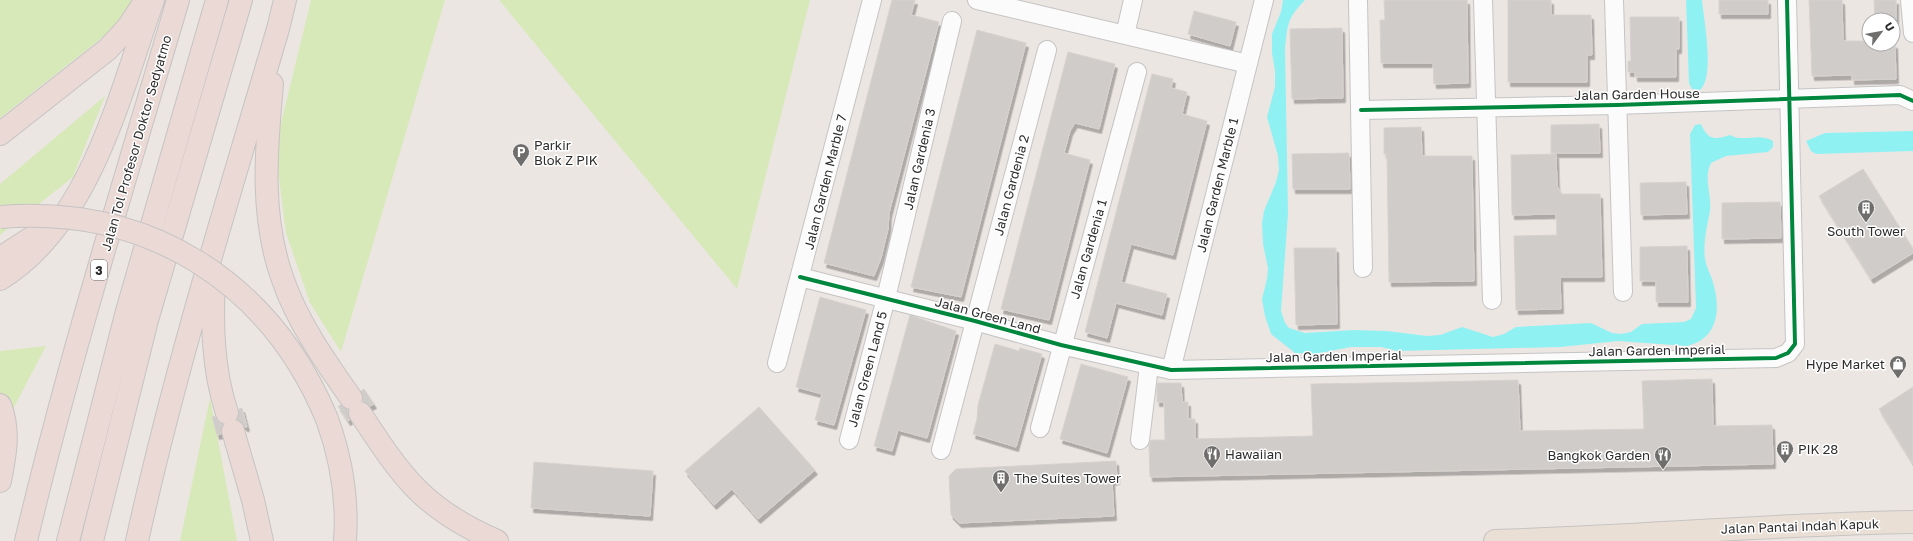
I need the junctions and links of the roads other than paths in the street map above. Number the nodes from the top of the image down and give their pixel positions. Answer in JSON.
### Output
{"nodes":[{"id":1,"x":146,"y":0,"type":"edge"},
{"id":2,"x":153,"y":0,"type":"edge"},
{"id":3,"x":178,"y":0,"type":"edge"},
{"id":4,"x":217,"y":0,"type":"edge"},
{"id":5,"x":241,"y":0,"type":"edge"},
{"id":6,"x":285,"y":0,"type":"edge"},
{"id":7,"x":872,"y":0,"type":"edge"},
{"id":8,"x":977,"y":0,"type":"edge"},
{"id":9,"x":1133,"y":0,"type":"edge"},
{"id":10,"x":1264,"y":0,"type":"edge"},
{"id":11,"x":1358,"y":0,"type":"edge"},
{"id":12,"x":1483,"y":0,"type":"edge"},
{"id":13,"x":1614,"y":0,"type":"edge"},
{"id":14,"x":1787,"y":0,"type":"edge"},
{"id":15,"x":1910,"y":0,"type":"edge"},
{"id":16,"x":998,"y":2,"type":"edge"},
{"id":17,"x":952,"y":21,"type":"dead end"},
{"id":18,"x":278,"y":29,"type":"junction"},
{"id":19,"x":1913,"y":33,"type":"edge"},
{"id":20,"x":1124,"y":35,"type":"junction"},
{"id":21,"x":1047,"y":50,"type":"dead end"},
{"id":22,"x":1248,"y":64,"type":"junction"},
{"id":23,"x":1137,"y":72,"type":"dead end"},
{"id":24,"x":1909,"y":94,"type":"edge"},
{"id":25,"x":1790,"y":100,"type":"junction"},
{"id":26,"x":1617,"y":105,"type":"junction"},
{"id":27,"x":1485,"y":107,"type":"junction"},
{"id":28,"x":1361,"y":110,"type":"junction"},
{"id":29,"x":0,"y":134,"type":"edge"},
{"id":30,"x":65,"y":212,"type":"junction"},
{"id":31,"x":0,"y":218,"type":"edge"},
{"id":32,"x":216,"y":242,"type":"junction"},
{"id":33,"x":0,"y":258,"type":"edge"},
{"id":34,"x":1363,"y":268,"type":"dead end"},
{"id":35,"x":800,"y":277,"type":"junction"},
{"id":36,"x":0,"y":279,"type":"edge"},
{"id":37,"x":1623,"y":292,"type":"dead end"},
{"id":38,"x":886,"y":298,"type":"junction"},
{"id":39,"x":1492,"y":300,"type":"dead end"},
{"id":40,"x":976,"y":321,"type":"junction"},
{"id":41,"x":1061,"y":345,"type":"junction"},
{"id":42,"x":777,"y":363,"type":"dead end"},
{"id":43,"x":1149,"y":366,"type":"junction"},
{"id":44,"x":1171,"y":370,"type":"junction"},
{"id":45,"x":2,"y":412,"type":"edge"},
{"id":46,"x":1040,"y":428,"type":"dead end"},
{"id":47,"x":849,"y":440,"type":"dead end"},
{"id":48,"x":1140,"y":440,"type":"dead end"},
{"id":49,"x":941,"y":450,"type":"dead end"},
{"id":50,"x":0,"y":481,"type":"edge"},
{"id":51,"x":1913,"y":522,"type":"edge"},
{"id":52,"x":26,"y":541,"type":"edge"},
{"id":53,"x":68,"y":541,"type":"edge"},
{"id":54,"x":92,"y":541,"type":"edge"},
{"id":55,"x":137,"y":541,"type":"edge"},
{"id":56,"x":262,"y":541,"type":"edge"},
{"id":57,"x":345,"y":541,"type":"edge"},
{"id":58,"x":497,"y":541,"type":"edge"},
{"id":59,"x":1495,"y":541,"type":"edge"}],
"edges":[{"from":1,"to":29,"type":"highway"},
{"from":2,"to":30,"type":"highway"},
{"from":3,"to":52,"type":"highway","name":"Jalan Tol Profesor Doktor Sedyatmo","number":"3"},
{"from":4,"to":53,"type":"highway"},
{"from":5,"to":54,"type":"highway"},
{"from":6,"to":18,"type":"highway"},
{"from":7,"to":35,"type":"street","name":"Jalan Garden Marble 7"},
{"from":8,"to":16,"type":"street"},
{"from":9,"to":20,"type":"street"},
{"from":10,"to":22,"type":"street","name":"Jalan Garden Marble 1"},
{"from":11,"to":28,"type":"street"},
{"from":12,"to":27,"type":"street"},
{"from":13,"to":26,"type":"street"},
{"from":14,"to":25,"type":"street","name":"Jalan Garden Imperial"},
{"from":15,"to":19,"type":"street"},
{"from":16,"to":20,"type":"street"},
{"from":17,"to":38,"type":"street","name":"Jalan Gardenia 3"},
{"from":18,"to":32,"type":"highway"},
{"from":18,"to":58,"type":"highway"},
{"from":20,"to":22,"type":"street"},
{"from":21,"to":40,"type":"street","name":"Jalan Gardenia 2"},
{"from":22,"to":44,"type":"street","name":"Jalan Garden Marble 1"},
{"from":23,"to":41,"type":"street","name":"Jalan Gardenia 1"},
{"from":24,"to":25,"type":"street","name":"Jalan Garden House"},
{"from":25,"to":26,"type":"street","name":"Jalan Garden House"},
{"from":25,"to":44,"type":"street","name":"Jalan Garden Imperial"},
{"from":26,"to":27,"type":"street","name":"Jalan Garden House"},
{"from":26,"to":37,"type":"street"},
{"from":27,"to":28,"type":"street","name":"Jalan Garden House"},
{"from":27,"to":39,"type":"street"},
{"from":28,"to":34,"type":"street"},
{"from":30,"to":33,"type":"highway"},
{"from":30,"to":36,"type":"highway"},
{"from":31,"to":57,"type":"highway","bridge":true},
{"from":32,"to":55,"type":"highway"},
{"from":32,"to":56,"type":"highway"},
{"from":35,"to":38,"type":"street","name":"Jalan Green Land"},
{"from":35,"to":42,"type":"street","name":"Jalan Garden Marble 7"},
{"from":38,"to":40,"type":"street","name":"Jalan Green Land"},
{"from":38,"to":47,"type":"street","name":"Jalan Green Land 5"},
{"from":40,"to":41,"type":"street","name":"Jalan Green Land"},
{"from":40,"to":49,"type":"street","name":"Jalan Gardenia 2"},
{"from":41,"to":43,"type":"street","name":"Jalan Green Land"},
{"from":41,"to":46,"type":"street","name":"Jalan Gardenia 1"},
{"from":43,"to":44,"type":"street","name":"Jalan Green Land"},
{"from":43,"to":48,"type":"street"},
{"from":45,"to":50,"type":"highway"},
{"from":51,"to":59,"type":"main road","name":"Jalan Pantai Indah Kapuk"}]}
